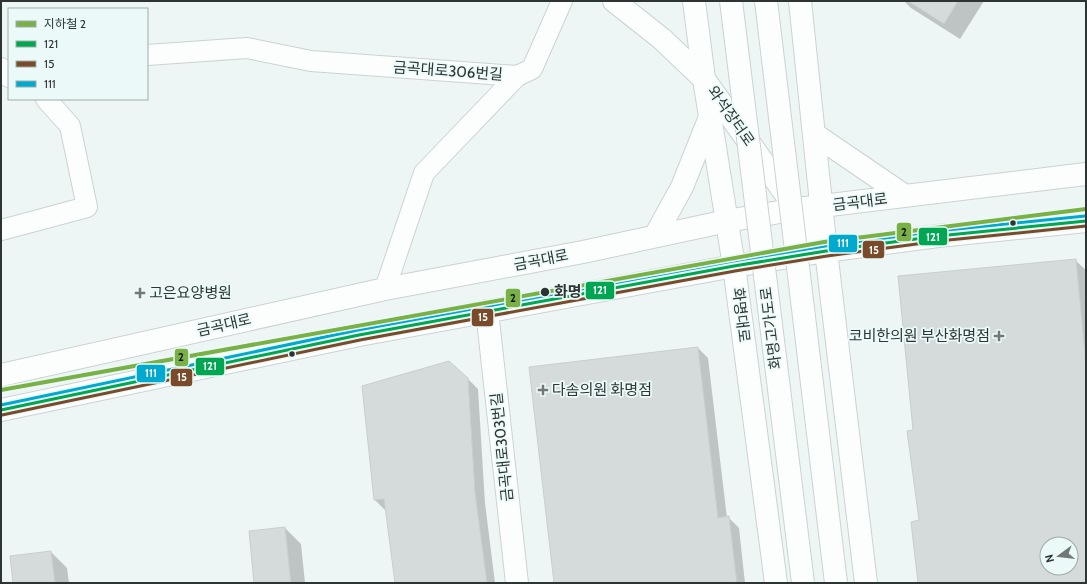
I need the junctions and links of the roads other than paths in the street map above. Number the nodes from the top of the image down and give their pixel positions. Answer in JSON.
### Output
{"nodes":[{"id":1,"x":562,"y":1,"type":"edge"},
{"id":2,"x":614,"y":1,"type":"edge"},
{"id":3,"x":694,"y":1,"type":"edge"},
{"id":4,"x":731,"y":1,"type":"edge"},
{"id":5,"x":766,"y":1,"type":"edge"},
{"id":6,"x":800,"y":1,"type":"edge"},
{"id":7,"x":148,"y":55,"type":"edge"},
{"id":8,"x":1,"y":68,"type":"edge"},
{"id":9,"x":517,"y":76,"type":"junction"},
{"id":10,"x":8,"y":77,"type":"edge"},
{"id":11,"x":704,"y":79,"type":"junction"},
{"id":12,"x":47,"y":100,"type":"edge"},
{"id":13,"x":710,"y":116,"type":"junction"},
{"id":14,"x":814,"y":134,"type":"junction"},
{"id":15,"x":1086,"y":174,"type":"edge"},
{"id":16,"x":905,"y":196,"type":"junction"},
{"id":17,"x":822,"y":207,"type":"junction"},
{"id":18,"x":797,"y":209,"type":"junction"},
{"id":19,"x":727,"y":221,"type":"junction"},
{"id":20,"x":1086,"y":221,"type":"edge"},
{"id":21,"x":1,"y":230,"type":"edge"},
{"id":22,"x":655,"y":236,"type":"junction"},
{"id":23,"x":826,"y":251,"type":"junction"},
{"id":24,"x":734,"y":266,"type":"junction"},
{"id":25,"x":385,"y":289,"type":"junction"},
{"id":26,"x":487,"y":312,"type":"junction"},
{"id":27,"x":1,"y":375,"type":"edge"},
{"id":28,"x":1,"y":410,"type":"edge"},
{"id":29,"x":517,"y":583,"type":"edge"},
{"id":30,"x":776,"y":583,"type":"edge"},
{"id":31,"x":803,"y":583,"type":"edge"},
{"id":32,"x":836,"y":583,"type":"edge"},
{"id":33,"x":866,"y":583,"type":"edge"}],
"edges":[{"from":1,"to":9,"type":"street"},
{"from":2,"to":11,"type":"main road","name":"와석장터로"},
{"from":3,"to":11,"type":"main road","name":"화명대로"},
{"from":4,"to":31,"type":"main road","name":"화명고가도로","bridge":true},
{"from":5,"to":32,"type":"main road","bridge":true},
{"from":6,"to":14,"type":"main road"},
{"from":7,"to":9,"type":"street","name":"금곡대로306번길"},
{"from":8,"to":10,"type":"street"},
{"from":9,"to":25,"type":"street","name":"금곡대로306번길"},
{"from":11,"to":13,"type":"main road","name":"화명대로"},
{"from":11,"to":18,"type":"main road","name":"와석장터로"},
{"from":12,"to":21,"type":"street"},
{"from":13,"to":19,"type":"main road","name":"화명대로"},
{"from":13,"to":22,"type":"main road"},
{"from":14,"to":16,"type":"main road"},
{"from":14,"to":17,"type":"main road"},
{"from":15,"to":16,"type":"main road","name":"금곡대로"},
{"from":16,"to":17,"type":"main road","name":"금곡대로"},
{"from":17,"to":18,"type":"main road","name":"금곡대로"},
{"from":17,"to":23,"type":"main road"},
{"from":18,"to":19,"type":"main road","name":"금곡대로"},
{"from":18,"to":23,"type":"main road","name":"와석장터로"},
{"from":19,"to":22,"type":"main road","name":"금곡대로"},
{"from":19,"to":24,"type":"main road","name":"화명대로"},
{"from":20,"to":23,"type":"main road"},
{"from":22,"to":25,"type":"main road","name":"금곡대로"},
{"from":23,"to":24,"type":"main road"},
{"from":23,"to":33,"type":"main road"},
{"from":24,"to":26,"type":"main road"},
{"from":24,"to":30,"type":"main road","name":"화명대로"},
{"from":25,"to":27,"type":"main road","name":"금곡대로"},
{"from":26,"to":28,"type":"main road"},
{"from":26,"to":29,"type":"main road","name":"금곡대로303번길"}]}
